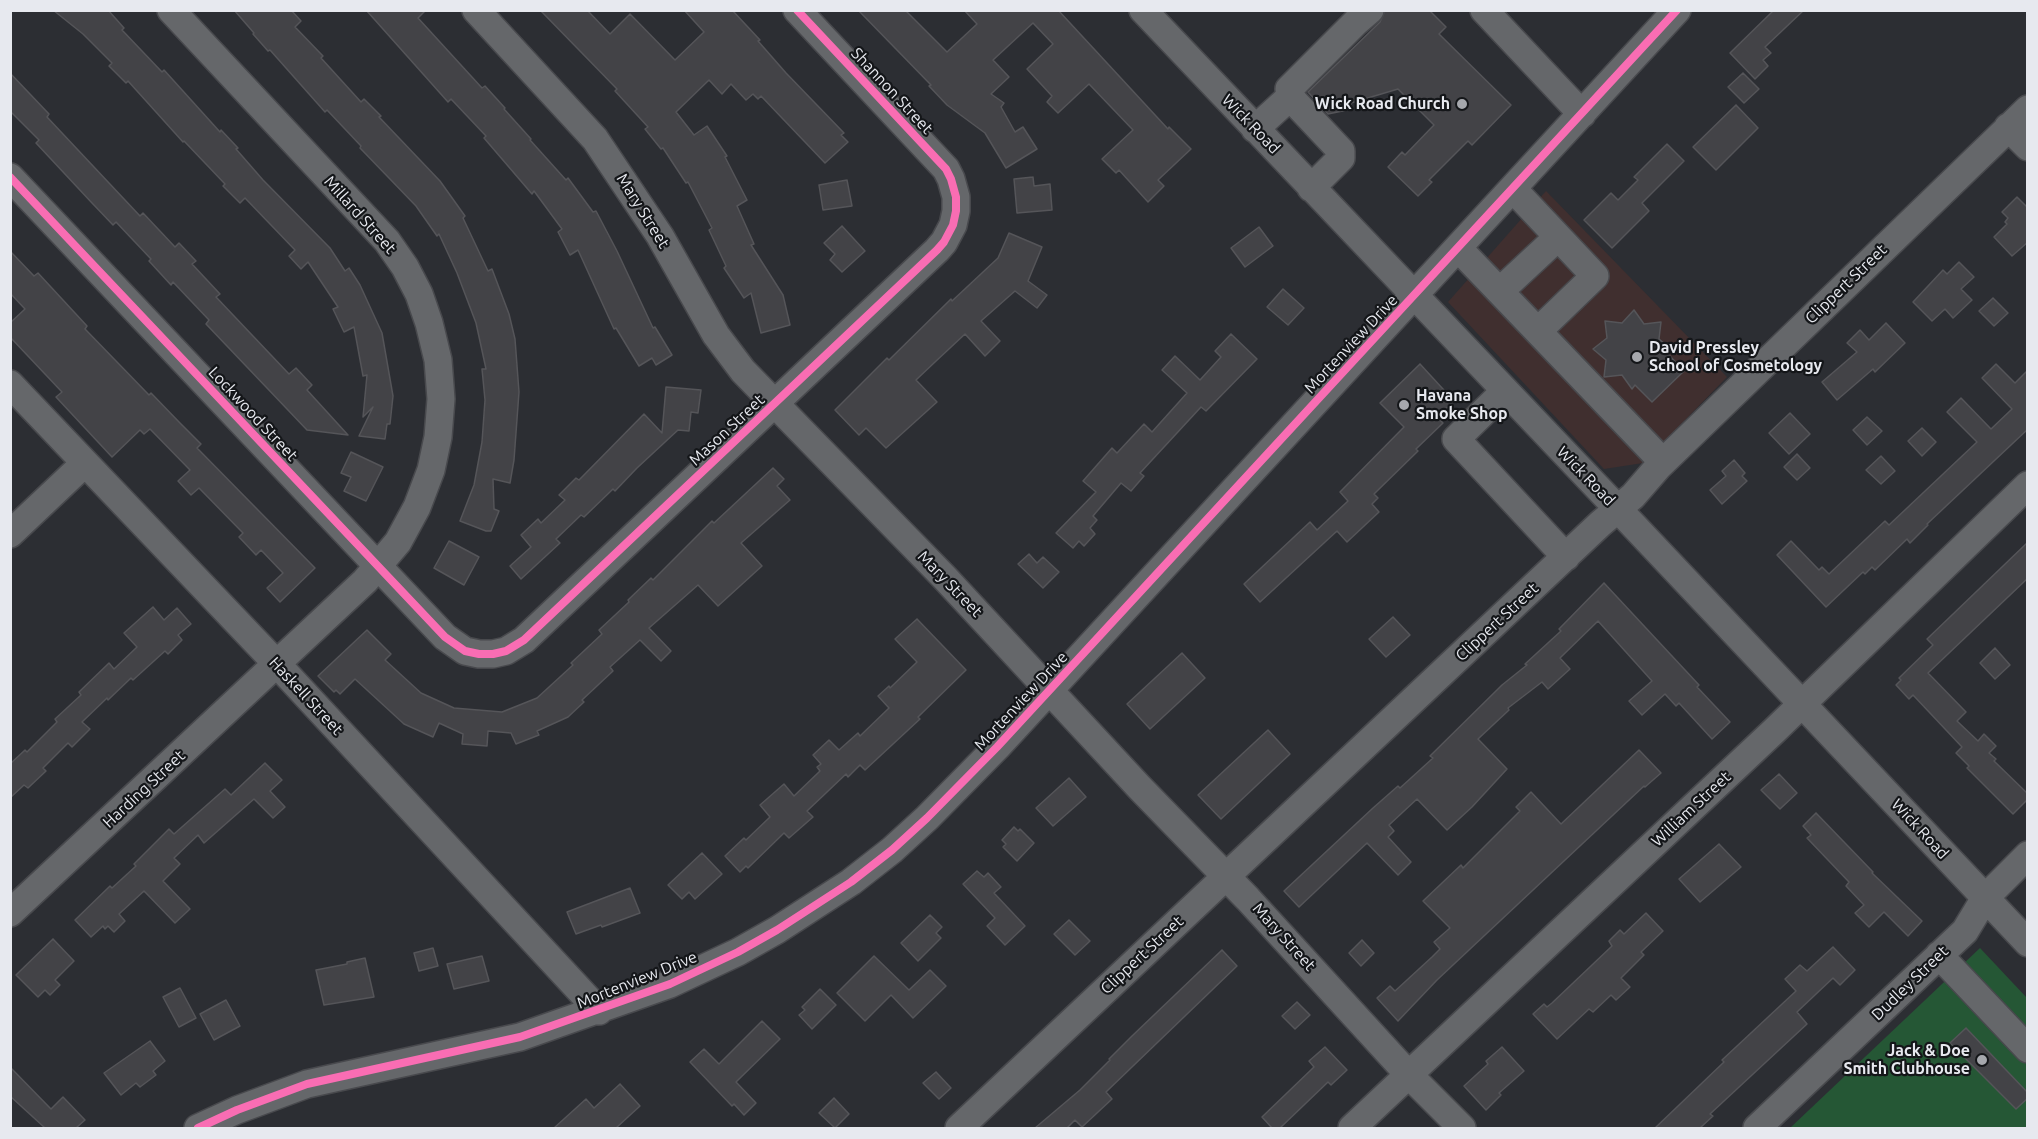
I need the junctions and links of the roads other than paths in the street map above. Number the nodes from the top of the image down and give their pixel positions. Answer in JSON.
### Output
{"nodes":[{"id":1,"x":171,"y":10,"type":"edge"},
{"id":2,"x":476,"y":10,"type":"edge"},
{"id":3,"x":797,"y":10,"type":"edge"},
{"id":4,"x":1143,"y":10,"type":"edge"},
{"id":5,"x":1370,"y":10,"type":"edge"},
{"id":6,"x":1484,"y":10,"type":"edge"},
{"id":7,"x":1677,"y":10,"type":"edge"},
{"id":8,"x":1290,"y":97,"type":"junction"},
{"id":9,"x":2028,"y":109,"type":"edge"},
{"id":10,"x":1582,"y":114,"type":"junction"},
{"id":11,"x":2008,"y":127,"type":"junction"},
{"id":12,"x":1256,"y":129,"type":"junction"},
{"id":13,"x":2028,"y":147,"type":"edge"},
{"id":14,"x":10,"y":177,"type":"edge"},
{"id":15,"x":1311,"y":188,"type":"junction"},
{"id":16,"x":1513,"y":189,"type":"junction"},
{"id":17,"x":956,"y":197,"type":"joint"},
{"id":18,"x":1558,"y":237,"type":"junction"},
{"id":19,"x":1458,"y":248,"type":"junction"},
{"id":20,"x":1500,"y":291,"type":"junction"},
{"id":21,"x":1414,"y":296,"type":"junction"},
{"id":22,"x":1538,"y":331,"type":"junction"},
{"id":23,"x":10,"y":384,"type":"edge"},
{"id":24,"x":1505,"y":391,"type":"junction"},
{"id":25,"x":775,"y":403,"type":"junction"},
{"id":26,"x":1663,"y":462,"type":"junction"},
{"id":27,"x":85,"y":463,"type":"junction"},
{"id":28,"x":2028,"y":485,"type":"edge"},
{"id":29,"x":1618,"y":509,"type":"junction"},
{"id":30,"x":10,"y":534,"type":"edge"},
{"id":31,"x":1566,"y":557,"type":"junction"},
{"id":32,"x":378,"y":566,"type":"junction"},
{"id":33,"x":485,"y":654,"type":"joint"},
{"id":34,"x":277,"y":664,"type":"junction"},
{"id":35,"x":1051,"y":690,"type":"junction"},
{"id":36,"x":1800,"y":704,"type":"junction"},
{"id":37,"x":2028,"y":855,"type":"edge"},
{"id":38,"x":1227,"y":877,"type":"junction"},
{"id":39,"x":1985,"y":898,"type":"junction"},
{"id":40,"x":10,"y":913,"type":"edge"},
{"id":41,"x":2028,"y":943,"type":"edge"},
{"id":42,"x":1939,"y":955,"type":"junction"},
{"id":43,"x":599,"y":1011,"type":"junction"},
{"id":44,"x":2028,"y":1049,"type":"edge"},
{"id":45,"x":1408,"y":1075,"type":"junction"},
{"id":46,"x":198,"y":1128,"type":"edge"},
{"id":47,"x":959,"y":1128,"type":"edge"},
{"id":48,"x":1352,"y":1128,"type":"edge"},
{"id":49,"x":1462,"y":1128,"type":"edge"},
{"id":50,"x":1757,"y":1128,"type":"edge"}],
"edges":[{"from":1,"to":32,"type":"street","name":"Millard Street"},
{"from":2,"to":25,"type":"street","name":"Mary Street"},
{"from":3,"to":17,"type":"street","name":"Shannon Street"},
{"from":4,"to":12,"type":"street","name":"Wick Road"},
{"from":5,"to":8,"type":"street"},
{"from":6,"to":10,"type":"street"},
{"from":7,"to":10,"type":"street","name":"Mortenview Drive"},
{"from":8,"to":12,"type":"street"},
{"from":8,"to":15,"type":"street"},
{"from":9,"to":11,"type":"street","name":"Clippert Street"},
{"from":10,"to":16,"type":"street","name":"Mortenview Drive"},
{"from":11,"to":13,"type":"street"},
{"from":11,"to":26,"type":"street","name":"Clippert Street"},
{"from":12,"to":15,"type":"street","name":"Wick Road"},
{"from":14,"to":32,"type":"street","name":"Lockwood Street"},
{"from":15,"to":21,"type":"street","name":"Wick Road"},
{"from":16,"to":18,"type":"street"},
{"from":16,"to":19,"type":"street","name":"Mortenview Drive"},
{"from":17,"to":25,"type":"street","name":"Mason Street"},
{"from":18,"to":20,"type":"street"},
{"from":18,"to":22,"type":"street"},
{"from":19,"to":20,"type":"street"},
{"from":19,"to":21,"type":"street","name":"Mortenview Drive"},
{"from":20,"to":22,"type":"street"},
{"from":21,"to":24,"type":"street","name":"Wick Road"},
{"from":21,"to":35,"type":"street","name":"Mortenview Drive"},
{"from":22,"to":26,"type":"street"},
{"from":23,"to":27,"type":"street","name":"Haskell Street"},
{"from":24,"to":29,"type":"street","name":"Wick Road"},
{"from":24,"to":31,"type":"street"},
{"from":25,"to":33,"type":"street","name":"Mason Street"},
{"from":25,"to":35,"type":"street","name":"Mary Street"},
{"from":26,"to":29,"type":"street","name":"Clippert Street"},
{"from":27,"to":30,"type":"street"},
{"from":27,"to":34,"type":"street","name":"Haskell Street"},
{"from":28,"to":36,"type":"street","name":"William Street"},
{"from":29,"to":31,"type":"street","name":"Clippert Street"},
{"from":29,"to":36,"type":"street","name":"Wick Road"},
{"from":31,"to":38,"type":"street","name":"Clippert Street"},
{"from":32,"to":33,"type":"street","name":"Lockwood Street"},
{"from":32,"to":34,"type":"street","name":"Millard Street"},
{"from":34,"to":40,"type":"street","name":"Harding Street"},
{"from":34,"to":43,"type":"street","name":"Haskell Street"},
{"from":35,"to":38,"type":"street","name":"Mary Street"},
{"from":35,"to":43,"type":"street","name":"Mortenview Drive"},
{"from":36,"to":39,"type":"street","name":"Wick Road"},
{"from":36,"to":45,"type":"street","name":"William Street"},
{"from":37,"to":39,"type":"street","name":"Dudley Street"},
{"from":38,"to":45,"type":"street","name":"Mary Street"},
{"from":38,"to":47,"type":"street","name":"Clippert Street"},
{"from":39,"to":41,"type":"street","name":"Wick Road"},
{"from":39,"to":42,"type":"street","name":"Dudley Street"},
{"from":42,"to":44,"type":"street"},
{"from":42,"to":50,"type":"street","name":"Dudley Street"},
{"from":43,"to":46,"type":"street","name":"Mortenview Drive"},
{"from":45,"to":48,"type":"street","name":"William Street"},
{"from":45,"to":49,"type":"street","name":"Mary Street"}]}
